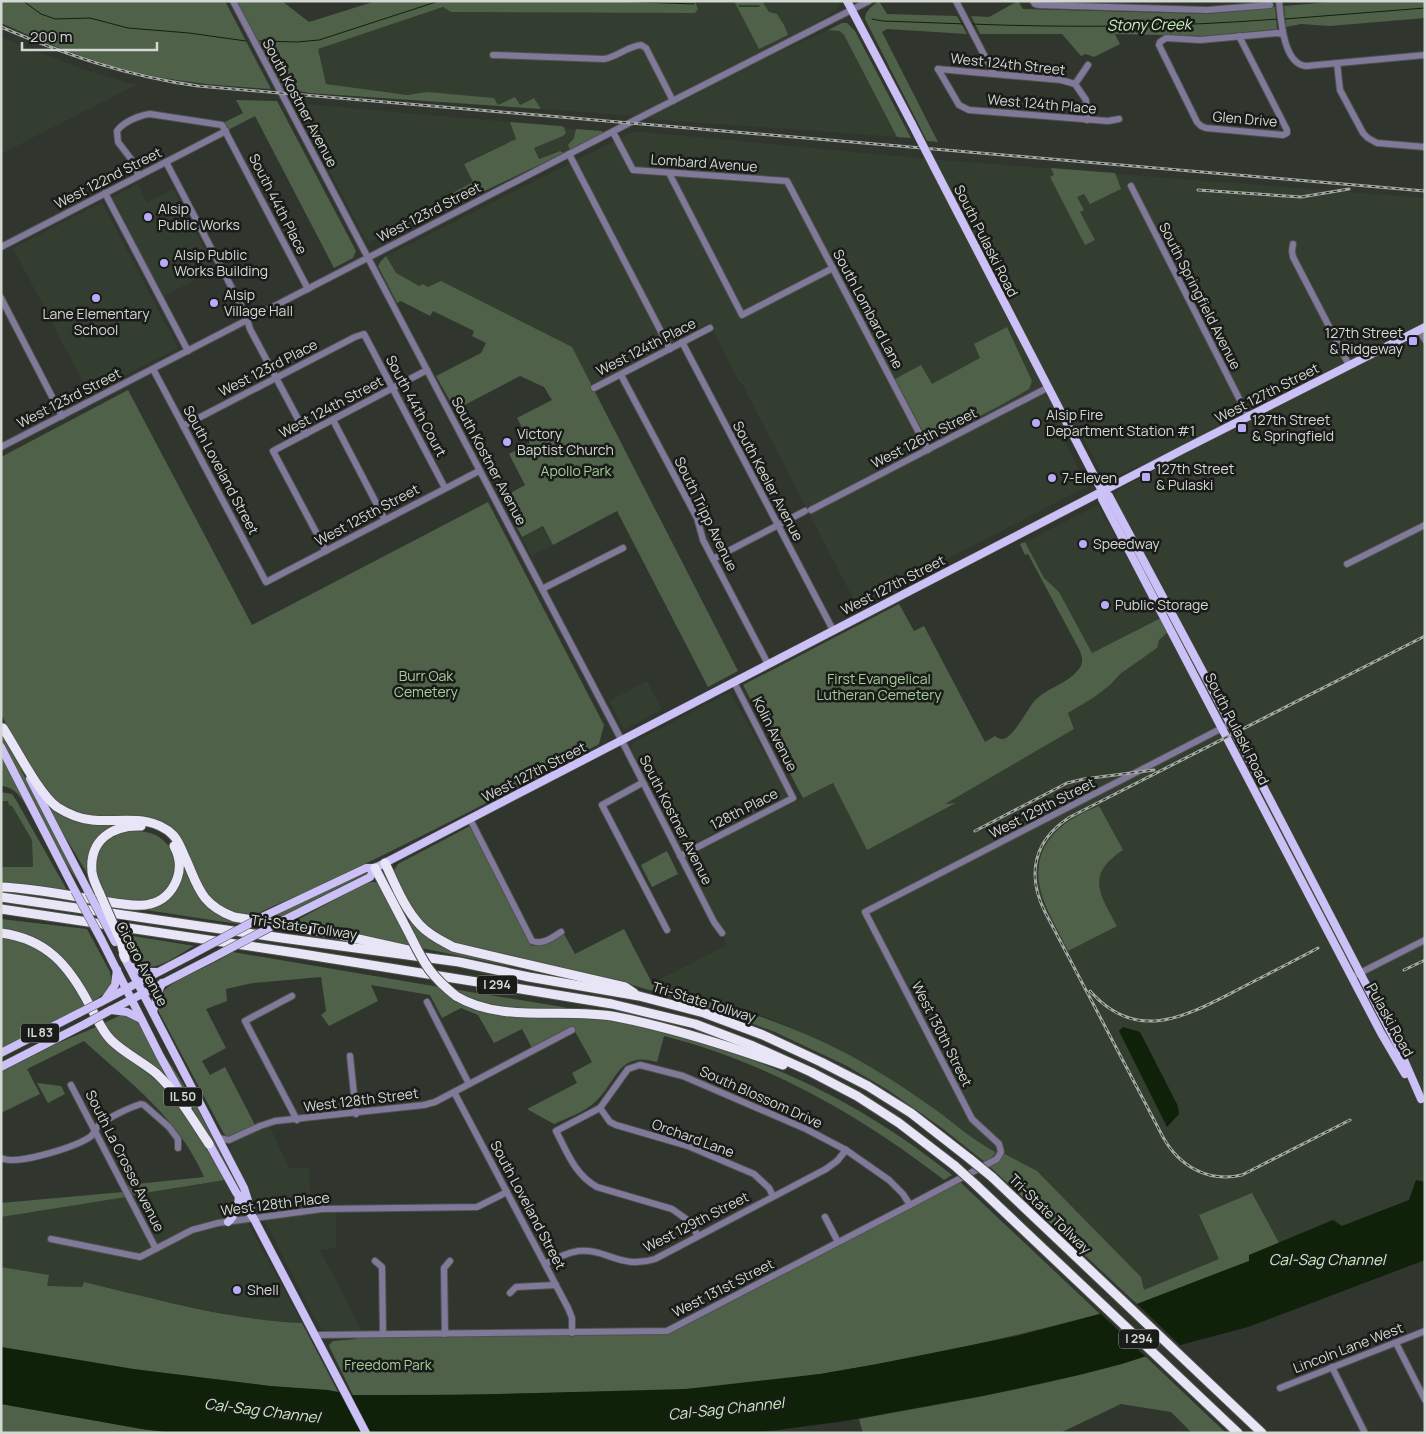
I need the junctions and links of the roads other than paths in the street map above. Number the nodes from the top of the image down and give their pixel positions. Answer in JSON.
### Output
{"nodes":[{"id":1,"x":233,"y":1,"type":"edge"},
{"id":2,"x":848,"y":1,"type":"edge"},
{"id":3,"x":869,"y":1,"type":"edge"},
{"id":4,"x":956,"y":1,"type":"edge"},
{"id":5,"x":1033,"y":1,"type":"edge"},
{"id":6,"x":1279,"y":1,"type":"edge"},
{"id":7,"x":1152,"y":5,"type":"edge"},
{"id":8,"x":1270,"y":5,"type":"dead end"},
{"id":9,"x":852,"y":10,"type":"junction"},
{"id":10,"x":1282,"y":34,"type":"junction"},
{"id":11,"x":1239,"y":36,"type":"junction"},
{"id":12,"x":493,"y":55,"type":"dead end"},
{"id":13,"x":1425,"y":55,"type":"edge"},
{"id":14,"x":1337,"y":63,"type":"junction"},
{"id":15,"x":1088,"y":65,"type":"dead end"},
{"id":16,"x":994,"y":74,"type":"junction"},
{"id":17,"x":1075,"y":84,"type":"junction"},
{"id":18,"x":673,"y":101,"type":"junction"},
{"id":19,"x":963,"y":108,"type":"joint"},
{"id":20,"x":1119,"y":119,"type":"dead end"},
{"id":21,"x":1087,"y":120,"type":"junction"},
{"id":22,"x":226,"y":131,"type":"junction"},
{"id":23,"x":613,"y":132,"type":"junction"},
{"id":24,"x":1425,"y":147,"type":"edge"},
{"id":25,"x":568,"y":154,"type":"junction"},
{"id":26,"x":166,"y":162,"type":"junction"},
{"id":27,"x":669,"y":173,"type":"junction"},
{"id":28,"x":139,"y":176,"type":"junction"},
{"id":29,"x":787,"y":181,"type":"joint"},
{"id":30,"x":1131,"y":186,"type":"dead end"},
{"id":31,"x":105,"y":193,"type":"junction"},
{"id":32,"x":1293,"y":244,"type":"dead end"},
{"id":33,"x":1,"y":247,"type":"edge"},
{"id":34,"x":368,"y":258,"type":"junction"},
{"id":35,"x":833,"y":268,"type":"junction"},
{"id":36,"x":308,"y":289,"type":"junction"},
{"id":37,"x":1,"y":298,"type":"edge"},
{"id":38,"x":247,"y":320,"type":"junction"},
{"id":39,"x":710,"y":328,"type":"dead end"},
{"id":40,"x":1422,"y":329,"type":"edge"},
{"id":41,"x":364,"y":334,"type":"joint"},
{"id":42,"x":1425,"y":340,"type":"edge"},
{"id":43,"x":682,"y":342,"type":"junction"},
{"id":44,"x":670,"y":349,"type":"junction"},
{"id":45,"x":188,"y":351,"type":"junction"},
{"id":46,"x":1349,"y":365,"type":"junction"},
{"id":47,"x":153,"y":369,"type":"junction"},
{"id":48,"x":427,"y":370,"type":"junction"},
{"id":49,"x":621,"y":374,"type":"junction"},
{"id":50,"x":276,"y":378,"type":"junction"},
{"id":51,"x":594,"y":388,"type":"dead end"},
{"id":52,"x":1047,"y":388,"type":"junction"},
{"id":53,"x":393,"y":389,"type":"junction"},
{"id":54,"x":62,"y":416,"type":"junction"},
{"id":55,"x":1248,"y":416,"type":"junction"},
{"id":56,"x":333,"y":420,"type":"junction"},
{"id":57,"x":183,"y":426,"type":"junction"},
{"id":58,"x":306,"y":434,"type":"junction"},
{"id":59,"x":1,"y":439,"type":"edge"},
{"id":60,"x":3,"y":446,"type":"edge"},
{"id":61,"x":928,"y":450,"type":"junction"},
{"id":62,"x":479,"y":470,"type":"junction"},
{"id":63,"x":445,"y":488,"type":"junction"},
{"id":64,"x":1102,"y":491,"type":"junction"},
{"id":65,"x":385,"y":520,"type":"junction"},
{"id":66,"x":1425,"y":525,"type":"edge"},
{"id":67,"x":778,"y":526,"type":"junction"},
{"id":68,"x":623,"y":548,"type":"dead end"},
{"id":69,"x":326,"y":551,"type":"junction"},
{"id":70,"x":713,"y":559,"type":"junction"},
{"id":71,"x":1347,"y":564,"type":"dead end"},
{"id":72,"x":266,"y":582,"type":"joint"},
{"id":73,"x":542,"y":589,"type":"junction"},
{"id":74,"x":833,"y":630,"type":"junction"},
{"id":75,"x":768,"y":664,"type":"junction"},
{"id":76,"x":734,"y":682,"type":"junction"},
{"id":77,"x":1230,"y":724,"type":"junction"},
{"id":78,"x":2,"y":726,"type":"edge"},
{"id":79,"x":1222,"y":728,"type":"junction"},
{"id":80,"x":622,"y":741,"type":"junction"},
{"id":81,"x":1,"y":747,"type":"edge"},
{"id":82,"x":642,"y":783,"type":"junction"},
{"id":83,"x":793,"y":798,"type":"joint"},
{"id":84,"x":470,"y":819,"type":"junction"},
{"id":85,"x":680,"y":856,"type":"junction"},
{"id":86,"x":385,"y":863,"type":"junction"},
{"id":87,"x":375,"y":868,"type":"junction"},
{"id":88,"x":1,"y":887,"type":"edge"},
{"id":89,"x":1,"y":897,"type":"edge"},
{"id":90,"x":1,"y":909,"type":"edge"},
{"id":91,"x":866,"y":912,"type":"joint"},
{"id":92,"x":667,"y":930,"type":"dead end"},
{"id":93,"x":562,"y":932,"type":"dead end"},
{"id":94,"x":722,"y":932,"type":"dead end"},
{"id":95,"x":1,"y":933,"type":"edge"},
{"id":96,"x":1425,"y":940,"type":"edge"},
{"id":97,"x":118,"y":942,"type":"junction"},
{"id":98,"x":127,"y":962,"type":"junction"},
{"id":99,"x":460,"y":962,"type":"junction"},
{"id":100,"x":116,"y":970,"type":"junction"},
{"id":101,"x":158,"y":972,"type":"junction"},
{"id":102,"x":1356,"y":975,"type":"junction"},
{"id":103,"x":138,"y":982,"type":"junction"},
{"id":104,"x":162,"y":983,"type":"junction"},
{"id":105,"x":126,"y":988,"type":"junction"},
{"id":106,"x":143,"y":993,"type":"junction"},
{"id":107,"x":292,"y":996,"type":"dead end"},
{"id":108,"x":639,"y":996,"type":"junction"},
{"id":109,"x":131,"y":999,"type":"junction"},
{"id":110,"x":104,"y":1000,"type":"junction"},
{"id":111,"x":427,"y":1002,"type":"dead end"},
{"id":112,"x":109,"y":1011,"type":"junction"},
{"id":113,"x":153,"y":1012,"type":"junction"},
{"id":114,"x":141,"y":1019,"type":"junction"},
{"id":115,"x":572,"y":1030,"type":"dead end"},
{"id":116,"x":1,"y":1053,"type":"edge"},
{"id":117,"x":350,"y":1056,"type":"dead end"},
{"id":118,"x":1,"y":1067,"type":"edge"},
{"id":119,"x":822,"y":1079,"type":"junction"},
{"id":120,"x":468,"y":1084,"type":"junction"},
{"id":121,"x":71,"y":1086,"type":"dead end"},
{"id":122,"x":454,"y":1092,"type":"junction"},
{"id":123,"x":1423,"y":1103,"type":"edge"},
{"id":124,"x":600,"y":1108,"type":"junction"},
{"id":125,"x":356,"y":1114,"type":"junction"},
{"id":126,"x":297,"y":1120,"type":"junction"},
{"id":127,"x":95,"y":1132,"type":"junction"},
{"id":128,"x":218,"y":1138,"type":"junction"},
{"id":129,"x":230,"y":1140,"type":"junction"},
{"id":130,"x":210,"y":1144,"type":"junction"},
{"id":131,"x":178,"y":1148,"type":"dead end"},
{"id":132,"x":846,"y":1150,"type":"junction"},
{"id":133,"x":226,"y":1153,"type":"junction"},
{"id":134,"x":1,"y":1158,"type":"edge"},
{"id":135,"x":997,"y":1159,"type":"joint"},
{"id":136,"x":507,"y":1192,"type":"junction"},
{"id":137,"x":239,"y":1196,"type":"junction"},
{"id":138,"x":773,"y":1196,"type":"junction"},
{"id":139,"x":910,"y":1205,"type":"junction"},
{"id":140,"x":825,"y":1217,"type":"dead end"},
{"id":141,"x":254,"y":1219,"type":"junction"},
{"id":142,"x":228,"y":1222,"type":"junction"},
{"id":143,"x":698,"y":1236,"type":"junction"},
{"id":144,"x":51,"y":1239,"type":"dead end"},
{"id":145,"x":838,"y":1242,"type":"junction"},
{"id":146,"x":156,"y":1249,"type":"junction"},
{"id":147,"x":375,"y":1261,"type":"dead end"},
{"id":148,"x":450,"y":1261,"type":"dead end"},
{"id":149,"x":545,"y":1264,"type":"junction"},
{"id":150,"x":556,"y":1285,"type":"junction"},
{"id":151,"x":510,"y":1293,"type":"dead end"},
{"id":152,"x":1425,"y":1331,"type":"edge"},
{"id":153,"x":572,"y":1332,"type":"junction"},
{"id":154,"x":314,"y":1334,"type":"junction"},
{"id":155,"x":383,"y":1334,"type":"junction"},
{"id":156,"x":445,"y":1334,"type":"junction"},
{"id":157,"x":1396,"y":1343,"type":"junction"},
{"id":158,"x":1332,"y":1367,"type":"junction"},
{"id":159,"x":1280,"y":1388,"type":"dead end"},
{"id":160,"x":1425,"y":1400,"type":"edge"},
{"id":161,"x":366,"y":1433,"type":"edge"},
{"id":162,"x":1238,"y":1433,"type":"edge"},
{"id":163,"x":1262,"y":1433,"type":"edge"},
{"id":164,"x":1366,"y":1433,"type":"edge"}],
"edges":[{"from":1,"to":34,"type":"street","name":"South Kostner Avenue"},
{"from":2,"to":9,"type":"main road","name":"South Pulaski Road"},
{"from":3,"to":9,"type":"street","name":"West 123rd Street"},
{"from":4,"to":16,"type":"street"},
{"from":5,"to":7,"type":"street"},
{"from":6,"to":10,"type":"street"},
{"from":7,"to":8,"type":"street"},
{"from":9,"to":18,"type":"street","name":"West 123rd Street"},
{"from":9,"to":52,"type":"main road","name":"South Pulaski Road","bridge":true},
{"from":10,"to":11,"type":"street"},
{"from":10,"to":14,"type":"street"},
{"from":11,"to":11,"type":"street","name":"Glen Drive"},
{"from":12,"to":18,"type":"street"},
{"from":13,"to":14,"type":"street"},
{"from":14,"to":24,"type":"street"},
{"from":15,"to":17,"type":"street"},
{"from":16,"to":17,"type":"street","name":"West 124th Street"},
{"from":16,"to":19,"type":"street","name":"West 124th Street"},
{"from":17,"to":21,"type":"street"},
{"from":18,"to":23,"type":"street","name":"West 123rd Street"},
{"from":19,"to":21,"type":"street","name":"West 124th Place"},
{"from":20,"to":21,"type":"street","name":"West 124th Place"},
{"from":22,"to":26,"type":"street","name":"West 122nd Street"},
{"from":22,"to":28,"type":"street"},
{"from":22,"to":36,"type":"street","name":"South 44th Place"},
{"from":23,"to":25,"type":"street","name":"West 123rd Street"},
{"from":23,"to":27,"type":"street","name":"Lombard Avenue"},
{"from":25,"to":34,"type":"street","name":"West 123rd Street"},
{"from":25,"to":44,"type":"street"},
{"from":26,"to":28,"type":"street","name":"West 122nd Street"},
{"from":26,"to":38,"type":"street"},
{"from":27,"to":29,"type":"street","name":"Lombard Avenue"},
{"from":27,"to":35,"type":"street"},
{"from":28,"to":31,"type":"street","name":"West 122nd Street"},
{"from":29,"to":35,"type":"street","name":"South Lombard Lane"},
{"from":30,"to":55,"type":"street","name":"South Springfield Avenue"},
{"from":31,"to":33,"type":"street","name":"West 122nd Street"},
{"from":31,"to":45,"type":"street"},
{"from":32,"to":46,"type":"street"},
{"from":34,"to":36,"type":"street","name":"West 123rd Street"},
{"from":34,"to":48,"type":"street","name":"South Kostner Avenue"},
{"from":35,"to":61,"type":"street","name":"South Lombard Lane"},
{"from":36,"to":38,"type":"street","name":"West 123rd Street"},
{"from":37,"to":54,"type":"street"},
{"from":38,"to":45,"type":"street","name":"West 123rd Street"},
{"from":38,"to":50,"type":"street"},
{"from":39,"to":43,"type":"street","name":"West 124th Place"},
{"from":40,"to":42,"type":"street"},
{"from":40,"to":46,"type":"main road","name":"West 127th Street"},
{"from":41,"to":50,"type":"street","name":"West 123rd Place"},
{"from":41,"to":53,"type":"street","name":"South 44th Court"},
{"from":43,"to":44,"type":"street","name":"West 124th Place"},
{"from":43,"to":67,"type":"street","name":"South Keeler Avenue"},
{"from":44,"to":49,"type":"street","name":"West 124th Place"},
{"from":45,"to":47,"type":"street","name":"West 123rd Street"},
{"from":46,"to":55,"type":"main road","name":"West 127th Street"},
{"from":47,"to":54,"type":"street","name":"West 123rd Street"},
{"from":47,"to":57,"type":"street","name":"South Loveland Street"},
{"from":48,"to":53,"type":"street","name":"West 124th Street"},
{"from":48,"to":62,"type":"street","name":"South Kostner Avenue"},
{"from":49,"to":51,"type":"street","name":"West 124th Place"},
{"from":49,"to":70,"type":"street","name":"South Tripp Avenue"},
{"from":50,"to":57,"type":"street","name":"West 123rd Place"},
{"from":50,"to":58,"type":"street"},
{"from":52,"to":61,"type":"street","name":"West 126th Street"},
{"from":52,"to":64,"type":"main road","name":"South Pulaski Road"},
{"from":53,"to":56,"type":"street","name":"West 124th Street"},
{"from":53,"to":63,"type":"street","name":"South 44th Court"},
{"from":54,"to":60,"type":"street","name":"West 123rd Street"},
{"from":55,"to":64,"type":"main road","name":"West 127th Street"},
{"from":56,"to":58,"type":"street","name":"West 124th Street"},
{"from":56,"to":65,"type":"street"},
{"from":57,"to":72,"type":"street","name":"South Loveland Street"},
{"from":58,"to":69,"type":"street","name":"West 124th Street"},
{"from":59,"to":60,"type":"street"},
{"from":61,"to":67,"type":"street","name":"West 126th Street"},
{"from":62,"to":63,"type":"street","name":"West 125th Street"},
{"from":62,"to":73,"type":"street","name":"South Kostner Avenue"},
{"from":63,"to":65,"type":"street","name":"West 125th Street"},
{"from":64,"to":74,"type":"main road","name":"West 127th Street"},
{"from":64,"to":77,"type":"main road","name":"South Pulaski Road"},
{"from":64,"to":79,"type":"main road","name":"South Pulaski Road"},
{"from":65,"to":69,"type":"street","name":"West 125th Street"},
{"from":66,"to":71,"type":"street"},
{"from":67,"to":70,"type":"street","name":"West 126th Street"},
{"from":67,"to":74,"type":"street","name":"South Keeler Avenue"},
{"from":68,"to":73,"type":"street"},
{"from":69,"to":72,"type":"street","name":"West 125th Street"},
{"from":70,"to":75,"type":"street","name":"South Tripp Avenue"},
{"from":73,"to":80,"type":"street","name":"South Kostner Avenue"},
{"from":74,"to":75,"type":"main road","name":"West 127th Street"},
{"from":75,"to":76,"type":"main road","name":"West 127th Street"},
{"from":76,"to":80,"type":"main road","name":"West 127th Street"},
{"from":76,"to":83,"type":"street","name":"Kolin Avenue"},
{"from":77,"to":79,"type":"street","name":"West 129th Street"},
{"from":77,"to":102,"type":"main road","name":"South Pulaski Road"},
{"from":78,"to":97,"type":"main road","name":"Cicero Avenue","bridge":true},
{"from":78,"to":99,"type":"highway"},
{"from":79,"to":91,"type":"street","name":"West 129th Street"},
{"from":79,"to":102,"type":"main road","name":"South Pulaski Road"},
{"from":80,"to":82,"type":"street","name":"South Kostner Avenue"},
{"from":80,"to":84,"type":"main road","name":"West 127th Street"},
{"from":81,"to":100,"type":"main road","name":"Cicero Avenue","number":"IL 50","bridge":true},
{"from":82,"to":85,"type":"street","name":"South Kostner Avenue"},
{"from":82,"to":92,"type":"street"},
{"from":83,"to":85,"type":"street","name":"128th Place"},
{"from":84,"to":86,"type":"main road","name":"West 127th Street"},
{"from":84,"to":93,"type":"street"},
{"from":85,"to":94,"type":"street","name":"South Kostner Avenue"},
{"from":86,"to":87,"type":"main road","name":"West 127th Street"},
{"from":86,"to":108,"type":"highway"},
{"from":87,"to":101,"type":"main road","name":"West 127th Street","bridge":true},
{"from":87,"to":104,"type":"main road","name":"West 127th Street","bridge":true},
{"from":87,"to":119,"type":"highway","bridge":true},
{"from":88,"to":97,"type":"highway","bridge":true},
{"from":89,"to":99,"type":"highway","name":"Tri-State Tollway","number":"I 294"},
{"from":90,"to":119,"type":"highway","name":"Tri-State Tollway","number":"I 294"},
{"from":91,"to":135,"type":"street","name":"West 130th Street"},
{"from":95,"to":130,"type":"highway"},
{"from":96,"to":102,"type":"street"},
{"from":97,"to":98,"type":"highway"},
{"from":98,"to":101,"type":"main road"},
{"from":98,"to":103,"type":"main road","name":"Cicero Avenue","number":"IL 50"},
{"from":99,"to":108,"type":"highway","name":"Tri-State Tollway","number":"I 294"},
{"from":100,"to":105,"type":"main road","name":"Cicero Avenue","number":"IL 50"},
{"from":100,"to":110,"type":"main road"},
{"from":101,"to":103,"type":"main road","name":"West 127th Street"},
{"from":102,"to":123,"type":"main road","name":"Pulaski Road"},
{"from":103,"to":105,"type":"main road","name":"West 127th Street","number":"IL 83"},
{"from":103,"to":106,"type":"main road","name":"Cicero Avenue","number":"IL 50"},
{"from":104,"to":106,"type":"main road","name":"West 127th Street"},
{"from":104,"to":113,"type":"main road"},
{"from":105,"to":109,"type":"main road","name":"Cicero Avenue","number":"IL 50"},
{"from":105,"to":110,"type":"main road","name":"West 127th Street","number":"IL 83"},
{"from":106,"to":109,"type":"main road","name":"West 127th Street","number":"IL 83"},
{"from":106,"to":113,"type":"main road","name":"Cicero Avenue","number":"IL 50"},
{"from":107,"to":126,"type":"street"},
{"from":108,"to":163,"type":"highway","name":"Tri-State Tollway","number":"I 294","bridge":true},
{"from":109,"to":112,"type":"main road","name":"West 127th Street","number":"IL 83"},
{"from":109,"to":114,"type":"main road","name":"Cicero Avenue","number":"IL 50"},
{"from":110,"to":116,"type":"main road","name":"West 127th Street","number":"IL 83","bridge":true},
{"from":111,"to":120,"type":"street"},
{"from":112,"to":114,"type":"main road"},
{"from":112,"to":118,"type":"main road","name":"West 127th Street","number":"IL 83","bridge":true},
{"from":113,"to":128,"type":"main road","name":"Cicero Avenue","number":"IL 50"},
{"from":114,"to":130,"type":"main road","name":"Cicero Avenue","number":"IL 50"},
{"from":115,"to":120,"type":"street","name":"West 128th Street"},
{"from":117,"to":125,"type":"street"},
{"from":119,"to":162,"type":"highway","name":"Tri-State Tollway","number":"I 294","bridge":true},
{"from":120,"to":122,"type":"street","name":"West 128th Street"},
{"from":121,"to":127,"type":"street","name":"South La Crosse Avenue"},
{"from":122,"to":125,"type":"street","name":"West 128th Street"},
{"from":122,"to":136,"type":"street","name":"South Loveland Street"},
{"from":124,"to":132,"type":"street","name":"South Blossom Drive"},
{"from":124,"to":138,"type":"street","name":"Orchard Lane"},
{"from":124,"to":143,"type":"street"},
{"from":125,"to":126,"type":"street","name":"West 128th Street"},
{"from":126,"to":129,"type":"street","name":"West 128th Street"},
{"from":127,"to":131,"type":"street"},
{"from":127,"to":134,"type":"street"},
{"from":127,"to":146,"type":"street","name":"South La Crosse Avenue"},
{"from":128,"to":129,"type":"street"},
{"from":128,"to":133,"type":"main road","name":"Cicero Avenue","number":"IL 50"},
{"from":129,"to":133,"type":"street"},
{"from":130,"to":137,"type":"main road","name":"Cicero Avenue","number":"IL 50"},
{"from":132,"to":138,"type":"street","name":"West 129th Street"},
{"from":132,"to":139,"type":"street","name":"South Blossom Drive"},
{"from":133,"to":141,"type":"main road","name":"Cicero Avenue","number":"IL 50"},
{"from":135,"to":139,"type":"street","name":"West 131st Street"},
{"from":136,"to":141,"type":"street","name":"West 128th Place"},
{"from":136,"to":149,"type":"street","name":"South Loveland Street"},
{"from":137,"to":141,"type":"main road","name":"Cicero Avenue","number":"IL 50"},
{"from":137,"to":142,"type":"main road"},
{"from":138,"to":143,"type":"street","name":"West 129th Street"},
{"from":139,"to":145,"type":"street","name":"West 131st Street"},
{"from":140,"to":145,"type":"street"},
{"from":141,"to":142,"type":"street","name":"West 128th Place"},
{"from":141,"to":154,"type":"main road","name":"Cicero Avenue","number":"IL 50"},
{"from":142,"to":146,"type":"street","name":"West 128th Place"},
{"from":143,"to":149,"type":"street","name":"West 129th Street"},
{"from":144,"to":146,"type":"street","name":"West 128th Place"},
{"from":145,"to":153,"type":"street","name":"West 131st Street"},
{"from":147,"to":155,"type":"street"},
{"from":148,"to":156,"type":"street"},
{"from":149,"to":150,"type":"street","name":"South Loveland Street"},
{"from":150,"to":151,"type":"street"},
{"from":150,"to":153,"type":"street","name":"South Loveland Street"},
{"from":152,"to":157,"type":"street","name":"Lincoln Lane West"},
{"from":153,"to":156,"type":"street","name":"West 131st Street"},
{"from":154,"to":155,"type":"street","name":"West 131st Street"},
{"from":154,"to":161,"type":"main road","name":"Cicero Avenue","number":"IL 50"},
{"from":155,"to":156,"type":"street","name":"West 131st Street"},
{"from":157,"to":158,"type":"street","name":"Lincoln Lane West"},
{"from":157,"to":160,"type":"street"},
{"from":158,"to":159,"type":"street","name":"Lincoln Lane West"},
{"from":158,"to":164,"type":"street"}]}
